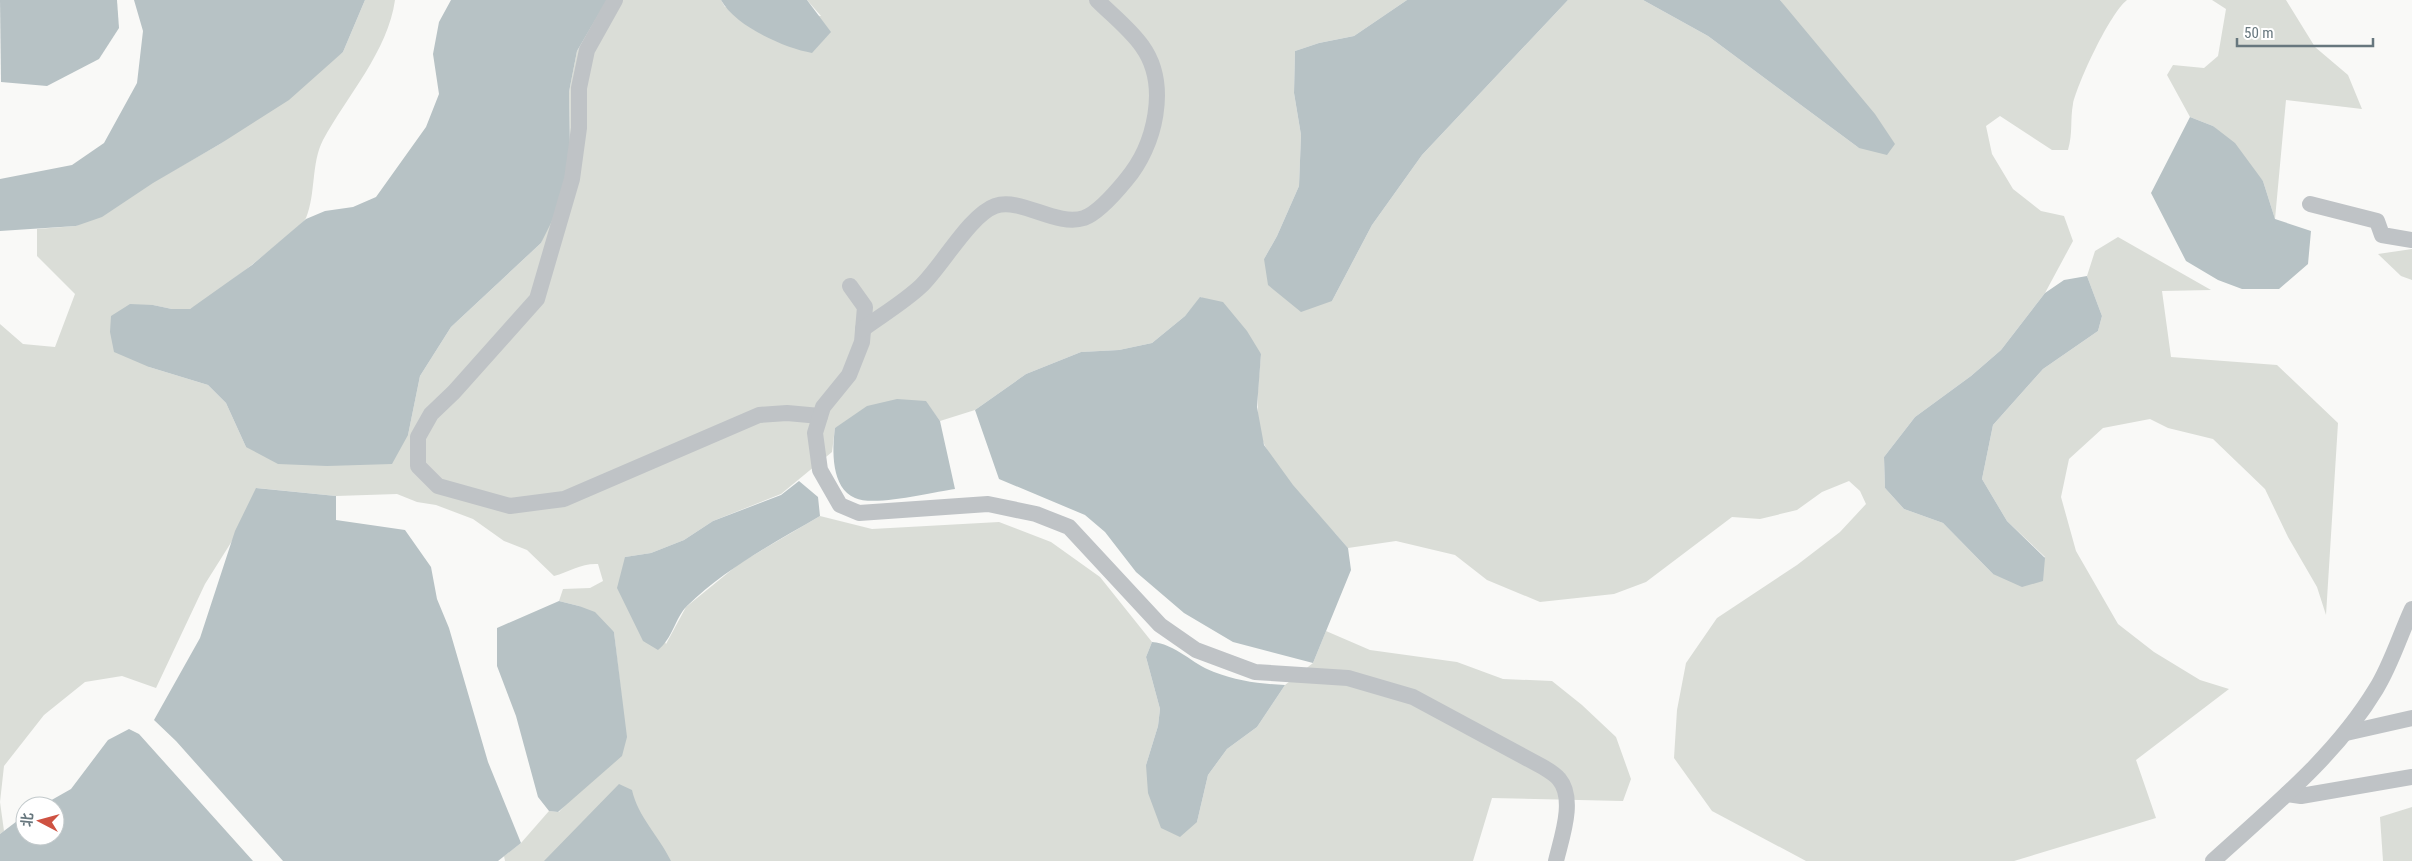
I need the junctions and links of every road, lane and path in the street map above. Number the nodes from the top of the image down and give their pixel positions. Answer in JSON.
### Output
{"nodes":[{"id":1,"x":615,"y":0,"type":"edge"},
{"id":2,"x":1097,"y":0,"type":"edge"},
{"id":3,"x":2310,"y":204,"type":"dead end"},
{"id":4,"x":2412,"y":240,"type":"edge"},
{"id":5,"x":850,"y":286,"type":"dead end"},
{"id":6,"x":863,"y":329,"type":"junction"},
{"id":7,"x":820,"y":416,"type":"junction"},
{"id":8,"x":2412,"y":609,"type":"edge"},
{"id":9,"x":2412,"y":718,"type":"edge"},
{"id":10,"x":2346,"y":733,"type":"junction"},
{"id":11,"x":2412,"y":777,"type":"edge"},
{"id":12,"x":2287,"y":794,"type":"junction"},
{"id":13,"x":1556,"y":861,"type":"edge"},
{"id":14,"x":2213,"y":861,"type":"edge"}],
"edges":[{"from":1,"to":7,"type":"street"},
{"from":2,"to":6,"type":"street"},
{"from":3,"to":4,"type":"street"},
{"from":5,"to":6,"type":"street"},
{"from":6,"to":7,"type":"street"},
{"from":7,"to":13,"type":"street"},
{"from":8,"to":10,"type":"street"},
{"from":9,"to":10,"type":"street"},
{"from":10,"to":12,"type":"street"},
{"from":11,"to":12,"type":"street"},
{"from":12,"to":14,"type":"street"}]}
